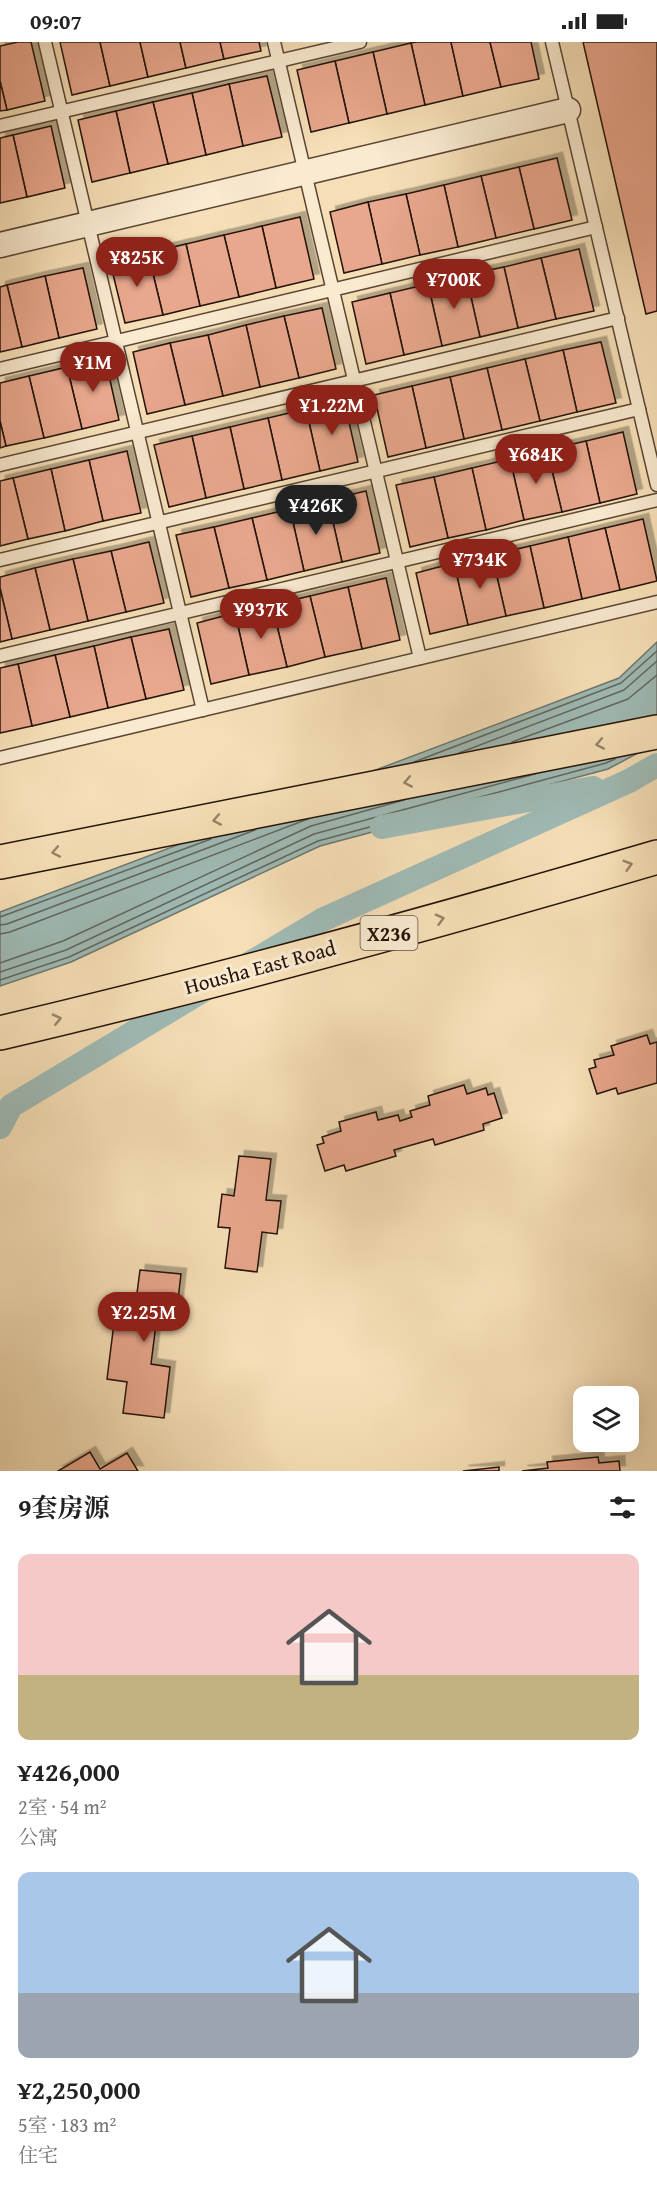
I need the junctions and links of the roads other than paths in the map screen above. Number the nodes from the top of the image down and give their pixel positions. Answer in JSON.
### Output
{"nodes":[{"id":1,"x":45,"y":42,"type":"edge"},
{"id":2,"x":274,"y":42,"type":"edge"},
{"id":3,"x":360,"y":42,"type":"edge"},
{"id":4,"x":552,"y":42,"type":"edge"},
{"id":5,"x":279,"y":61,"type":"junction"},
{"id":6,"x":568,"y":110,"type":"junction"},
{"id":7,"x":62,"y":112,"type":"junction"},
{"id":8,"x":0,"y":126,"type":"edge"},
{"id":9,"x":305,"y":172,"type":"junction"},
{"id":10,"x":88,"y":224,"type":"junction"},
{"id":11,"x":596,"y":227,"type":"junction"},
{"id":12,"x":0,"y":245,"type":"edge"},
{"id":13,"x":333,"y":289,"type":"junction"},
{"id":14,"x":618,"y":318,"type":"junction"},
{"id":15,"x":116,"y":341,"type":"junction"},
{"id":16,"x":0,"y":369,"type":"edge"},
{"id":17,"x":355,"y":381,"type":"junction"},
{"id":18,"x":639,"y":409,"type":"junction"},
{"id":19,"x":137,"y":432,"type":"junction"},
{"id":20,"x":0,"y":465,"type":"edge"},
{"id":21,"x":376,"y":471,"type":"junction"},
{"id":22,"x":657,"y":485,"type":"edge"},
{"id":23,"x":657,"y":500,"type":"edge"},
{"id":24,"x":159,"y":523,"type":"junction"},
{"id":25,"x":0,"y":560,"type":"edge"},
{"id":26,"x":398,"y":562,"type":"junction"},
{"id":27,"x":657,"y":602,"type":"edge"},
{"id":28,"x":180,"y":613,"type":"junction"},
{"id":29,"x":0,"y":656,"type":"edge"},
{"id":30,"x":420,"y":658,"type":"junction"},
{"id":31,"x":203,"y":710,"type":"junction"},
{"id":32,"x":657,"y":732,"type":"edge"},
{"id":33,"x":0,"y":758,"type":"edge"},
{"id":34,"x":657,"y":857,"type":"edge"},
{"id":35,"x":0,"y":862,"type":"edge"},
{"id":36,"x":0,"y":1033,"type":"edge"}],
"edges":[{"from":1,"to":7,"type":"lane"},
{"from":2,"to":5,"type":"lane"},
{"from":3,"to":5,"type":"lane"},
{"from":4,"to":6,"type":"lane"},
{"from":5,"to":7,"type":"lane"},
{"from":5,"to":9,"type":"lane"},
{"from":6,"to":9,"type":"street"},
{"from":6,"to":11,"type":"lane"},
{"from":7,"to":8,"type":"lane"},
{"from":7,"to":10,"type":"lane"},
{"from":9,"to":10,"type":"street"},
{"from":9,"to":13,"type":"lane"},
{"from":10,"to":12,"type":"street"},
{"from":10,"to":15,"type":"lane"},
{"from":11,"to":13,"type":"lane"},
{"from":11,"to":14,"type":"lane"},
{"from":13,"to":15,"type":"lane"},
{"from":13,"to":17,"type":"lane"},
{"from":14,"to":17,"type":"lane"},
{"from":14,"to":18,"type":"lane"},
{"from":15,"to":16,"type":"lane"},
{"from":15,"to":19,"type":"lane"},
{"from":17,"to":19,"type":"lane"},
{"from":17,"to":21,"type":"lane"},
{"from":18,"to":21,"type":"lane"},
{"from":18,"to":22,"type":"lane"},
{"from":19,"to":20,"type":"lane"},
{"from":19,"to":24,"type":"lane"},
{"from":21,"to":24,"type":"lane"},
{"from":21,"to":26,"type":"lane"},
{"from":23,"to":26,"type":"lane"},
{"from":24,"to":25,"type":"lane"},
{"from":24,"to":28,"type":"lane"},
{"from":26,"to":28,"type":"lane"},
{"from":26,"to":30,"type":"lane"},
{"from":27,"to":30,"type":"lane"},
{"from":28,"to":29,"type":"lane"},
{"from":28,"to":31,"type":"lane"},
{"from":30,"to":31,"type":"lane"},
{"from":31,"to":33,"type":"lane"},
{"from":32,"to":35,"type":"main road","one_way":true},
{"from":36,"to":34,"type":"main road","name":"Housha East Road","number":"X236","one_way":true}]}
